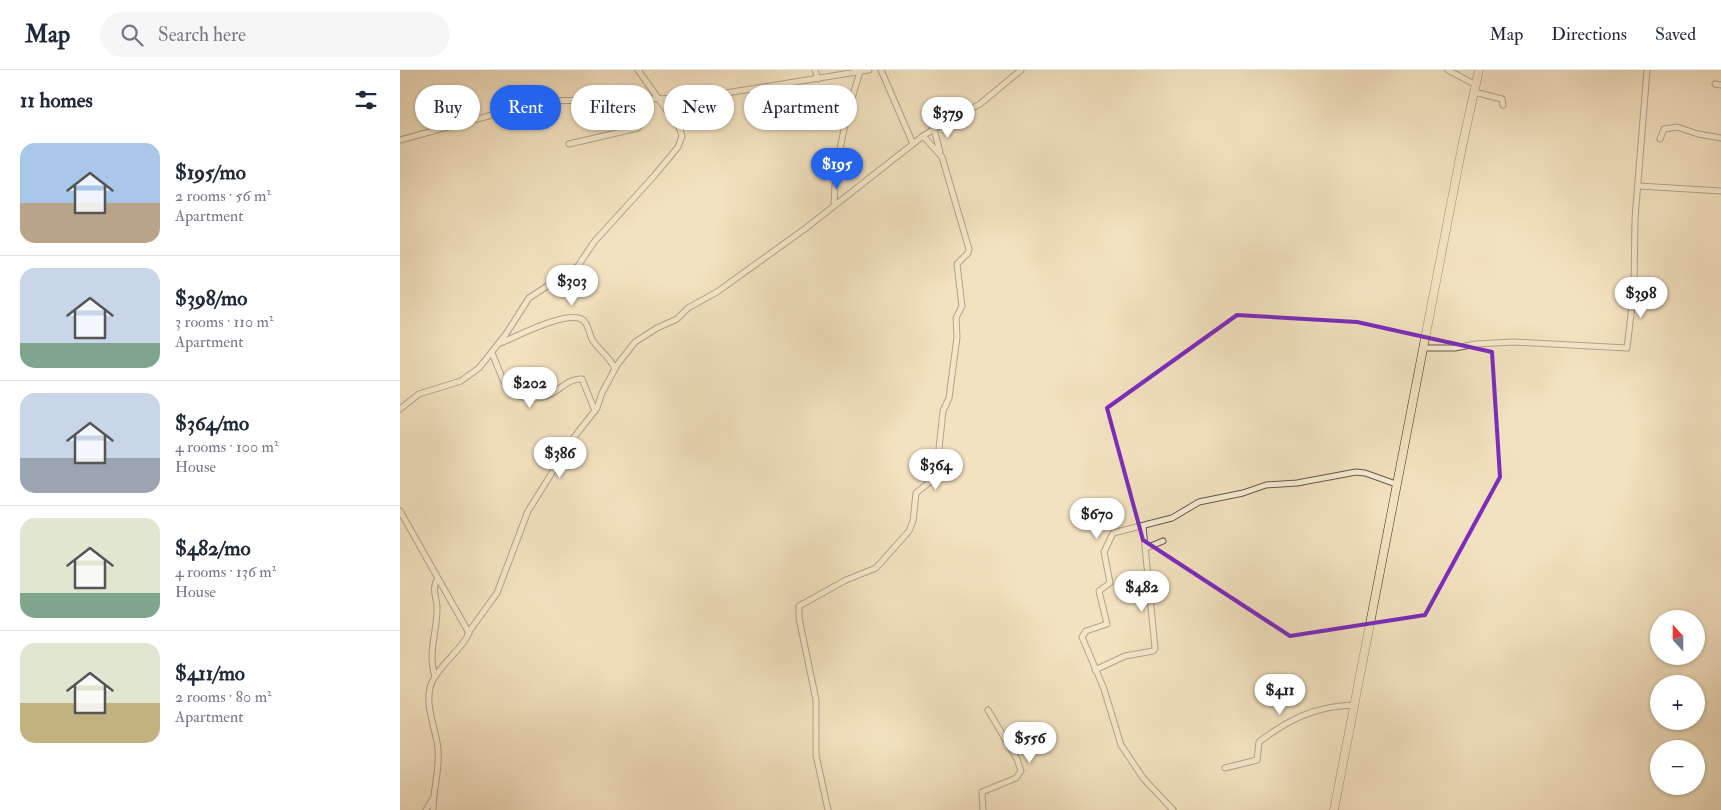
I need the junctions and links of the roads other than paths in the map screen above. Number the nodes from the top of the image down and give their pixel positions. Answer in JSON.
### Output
{"nodes":[{"id":1,"x":638,"y":70,"type":"edge"},
{"id":2,"x":815,"y":70,"type":"edge"},
{"id":3,"x":869,"y":70,"type":"edge"},
{"id":4,"x":881,"y":70,"type":"edge"},
{"id":5,"x":1021,"y":70,"type":"edge"},
{"id":6,"x":1448,"y":70,"type":"edge"},
{"id":7,"x":1479,"y":70,"type":"edge"},
{"id":8,"x":1646,"y":70,"type":"edge"},
{"id":9,"x":860,"y":72,"type":"junction"},
{"id":10,"x":818,"y":79,"type":"junction"},
{"id":11,"x":1475,"y":88,"type":"junction"},
{"id":12,"x":734,"y":92,"type":"edge"},
{"id":13,"x":654,"y":100,"type":"edge"},
{"id":14,"x":659,"y":100,"type":"junction"},
{"id":15,"x":664,"y":100,"type":"edge"},
{"id":16,"x":571,"y":101,"type":"edge"},
{"id":17,"x":1503,"y":105,"type":"dead end"},
{"id":18,"x":664,"y":107,"type":"edge"},
{"id":19,"x":934,"y":129,"type":"junction"},
{"id":20,"x":629,"y":130,"type":"edge"},
{"id":21,"x":680,"y":130,"type":"edge"},
{"id":22,"x":923,"y":136,"type":"junction"},
{"id":23,"x":1721,"y":138,"type":"edge"},
{"id":24,"x":1660,"y":139,"type":"dead end"},
{"id":25,"x":400,"y":140,"type":"edge"},
{"id":26,"x":568,"y":144,"type":"dead end"},
{"id":27,"x":913,"y":144,"type":"junction"},
{"id":28,"x":940,"y":153,"type":"junction"},
{"id":29,"x":1639,"y":186,"type":"junction"},
{"id":30,"x":1721,"y":191,"type":"edge"},
{"id":31,"x":834,"y":204,"type":"junction"},
{"id":32,"x":498,"y":344,"type":"junction"},
{"id":33,"x":1423,"y":348,"type":"junction"},
{"id":34,"x":492,"y":353,"type":"junction"},
{"id":35,"x":615,"y":369,"type":"junction"},
{"id":36,"x":400,"y":409,"type":"edge"},
{"id":37,"x":595,"y":411,"type":"junction"},
{"id":38,"x":1396,"y":484,"type":"junction"},
{"id":39,"x":400,"y":511,"type":"edge"},
{"id":40,"x":1143,"y":526,"type":"junction"},
{"id":41,"x":1163,"y":541,"type":"dead end"},
{"id":42,"x":1146,"y":548,"type":"junction"},
{"id":43,"x":437,"y":580,"type":"junction"},
{"id":44,"x":1149,"y":582,"type":"junction"},
{"id":45,"x":1130,"y":592,"type":"dead end"},
{"id":46,"x":468,"y":633,"type":"junction"},
{"id":47,"x":1095,"y":670,"type":"junction"},
{"id":48,"x":435,"y":676,"type":"junction"},
{"id":49,"x":1354,"y":705,"type":"junction"},
{"id":50,"x":988,"y":710,"type":"dead end"},
{"id":51,"x":1225,"y":768,"type":"dead end"},
{"id":52,"x":432,"y":800,"type":"junction"},
{"id":53,"x":426,"y":810,"type":"edge"},
{"id":54,"x":433,"y":810,"type":"edge"},
{"id":55,"x":828,"y":810,"type":"edge"},
{"id":56,"x":983,"y":810,"type":"edge"},
{"id":57,"x":1173,"y":810,"type":"edge"},
{"id":58,"x":1334,"y":810,"type":"edge"}],
"edges":[{"from":1,"to":14,"type":"street"},
{"from":2,"to":10,"type":"street"},
{"from":3,"to":9,"type":"street"},
{"from":4,"to":27,"type":"street"},
{"from":5,"to":19,"type":"street"},
{"from":6,"to":11,"type":"street"},
{"from":7,"to":11,"type":"main road"},
{"from":8,"to":29,"type":"street"},
{"from":9,"to":10,"type":"street"},
{"from":9,"to":31,"type":"street"},
{"from":10,"to":12,"type":"street"},
{"from":11,"to":17,"type":"street"},
{"from":11,"to":33,"type":"main road"},
{"from":13,"to":14,"type":"street"},
{"from":14,"to":15,"type":"street"},
{"from":14,"to":18,"type":"street"},
{"from":16,"to":25,"type":"street"},
{"from":19,"to":22,"type":"street"},
{"from":19,"to":28,"type":"street"},
{"from":20,"to":26,"type":"street"},
{"from":21,"to":32,"type":"street"},
{"from":22,"to":27,"type":"street"},
{"from":22,"to":28,"type":"street"},
{"from":23,"to":24,"type":"street"},
{"from":27,"to":31,"type":"street"},
{"from":28,"to":55,"type":"street"},
{"from":29,"to":30,"type":"street"},
{"from":29,"to":33,"type":"street"},
{"from":31,"to":35,"type":"street"},
{"from":32,"to":34,"type":"street"},
{"from":32,"to":35,"type":"street"},
{"from":33,"to":38,"type":"main road"},
{"from":34,"to":36,"type":"street"},
{"from":34,"to":37,"type":"street"},
{"from":35,"to":37,"type":"street"},
{"from":37,"to":46,"type":"street"},
{"from":38,"to":40,"type":"street"},
{"from":38,"to":49,"type":"main road"},
{"from":39,"to":43,"type":"street"},
{"from":40,"to":42,"type":"street"},
{"from":40,"to":47,"type":"street"},
{"from":41,"to":42,"type":"street"},
{"from":42,"to":44,"type":"street"},
{"from":43,"to":46,"type":"street"},
{"from":43,"to":48,"type":"street"},
{"from":44,"to":45,"type":"street"},
{"from":44,"to":47,"type":"street"},
{"from":46,"to":48,"type":"street"},
{"from":47,"to":57,"type":"street"},
{"from":48,"to":52,"type":"street"},
{"from":49,"to":51,"type":"street"},
{"from":49,"to":58,"type":"main road"},
{"from":50,"to":56,"type":"street"},
{"from":52,"to":53,"type":"street"},
{"from":52,"to":54,"type":"street"}]}
